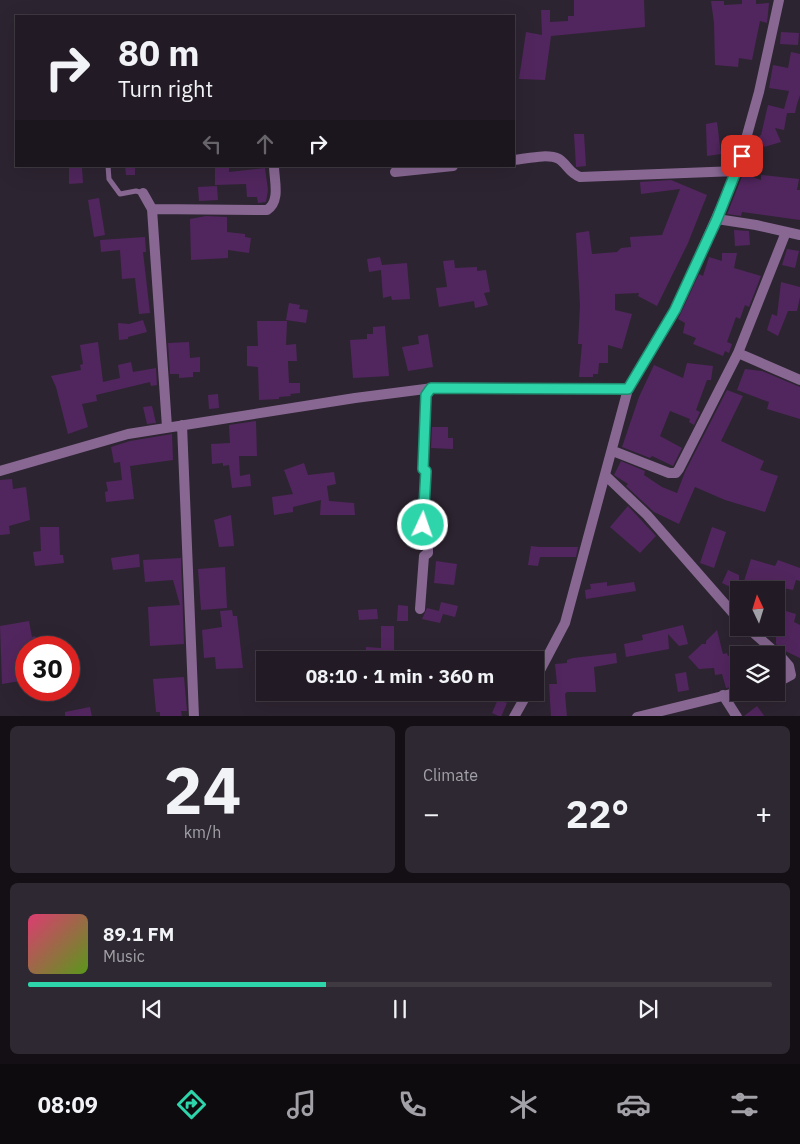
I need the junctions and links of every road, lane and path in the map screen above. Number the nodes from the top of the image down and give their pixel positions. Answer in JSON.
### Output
{"nodes":[{"id":1,"x":780,"y":0,"type":"edge"},
{"id":2,"x":515,"y":160,"type":"edge"},
{"id":3,"x":108,"y":167,"type":"edge"},
{"id":4,"x":274,"y":167,"type":"edge"},
{"id":5,"x":443,"y":167,"type":"edge"},
{"id":6,"x":737,"y":171,"type":"junction"},
{"id":7,"x":395,"y":172,"type":"dead end"},
{"id":8,"x":143,"y":193,"type":"joint"},
{"id":9,"x":152,"y":209,"type":"junction"},
{"id":10,"x":717,"y":219,"type":"junction"},
{"id":11,"x":786,"y":232,"type":"junction"},
{"id":12,"x":800,"y":236,"type":"edge"},
{"id":13,"x":738,"y":353,"type":"junction"},
{"id":14,"x":800,"y":380,"type":"edge"},
{"id":15,"x":431,"y":388,"type":"junction"},
{"id":16,"x":628,"y":389,"type":"junction"},
{"id":17,"x":182,"y":425,"type":"junction"},
{"id":18,"x":167,"y":427,"type":"junction"},
{"id":19,"x":613,"y":450,"type":"junction"},
{"id":20,"x":0,"y":471,"type":"edge"},
{"id":21,"x":606,"y":476,"type":"junction"},
{"id":22,"x":420,"y":610,"type":"dead end"},
{"id":23,"x":730,"y":610,"type":"edge"},
{"id":24,"x":757,"y":636,"type":"edge"},
{"id":25,"x":767,"y":646,"type":"edge"},
{"id":26,"x":785,"y":662,"type":"edge"},
{"id":27,"x":544,"y":663,"type":"edge"},
{"id":28,"x":785,"y":678,"type":"edge"},
{"id":29,"x":730,"y":694,"type":"edge"},
{"id":30,"x":723,"y":695,"type":"junction"},
{"id":31,"x":523,"y":701,"type":"edge"},
{"id":32,"x":194,"y":716,"type":"edge"},
{"id":33,"x":514,"y":716,"type":"edge"},
{"id":34,"x":637,"y":716,"type":"edge"},
{"id":35,"x":737,"y":716,"type":"edge"}],
"edges":[{"from":1,"to":6,"type":"street"},
{"from":2,"to":6,"type":"street"},
{"from":3,"to":8,"type":"lane"},
{"from":4,"to":9,"type":"street"},
{"from":5,"to":7,"type":"street"},
{"from":6,"to":10,"type":"street"},
{"from":8,"to":9,"type":"street"},
{"from":9,"to":18,"type":"street"},
{"from":10,"to":11,"type":"street"},
{"from":10,"to":16,"type":"street"},
{"from":11,"to":12,"type":"street"},
{"from":11,"to":13,"type":"street"},
{"from":13,"to":14,"type":"street"},
{"from":13,"to":19,"type":"street"},
{"from":15,"to":16,"type":"street"},
{"from":15,"to":17,"type":"street"},
{"from":15,"to":22,"type":"street"},
{"from":16,"to":19,"type":"street"},
{"from":17,"to":18,"type":"street"},
{"from":17,"to":32,"type":"street"},
{"from":18,"to":20,"type":"street"},
{"from":19,"to":21,"type":"street"},
{"from":21,"to":23,"type":"street"},
{"from":21,"to":27,"type":"street"},
{"from":24,"to":25,"type":"street"},
{"from":26,"to":28,"type":"street"},
{"from":29,"to":30,"type":"street"},
{"from":30,"to":34,"type":"street"},
{"from":30,"to":35,"type":"street"},
{"from":31,"to":33,"type":"street"}]}
